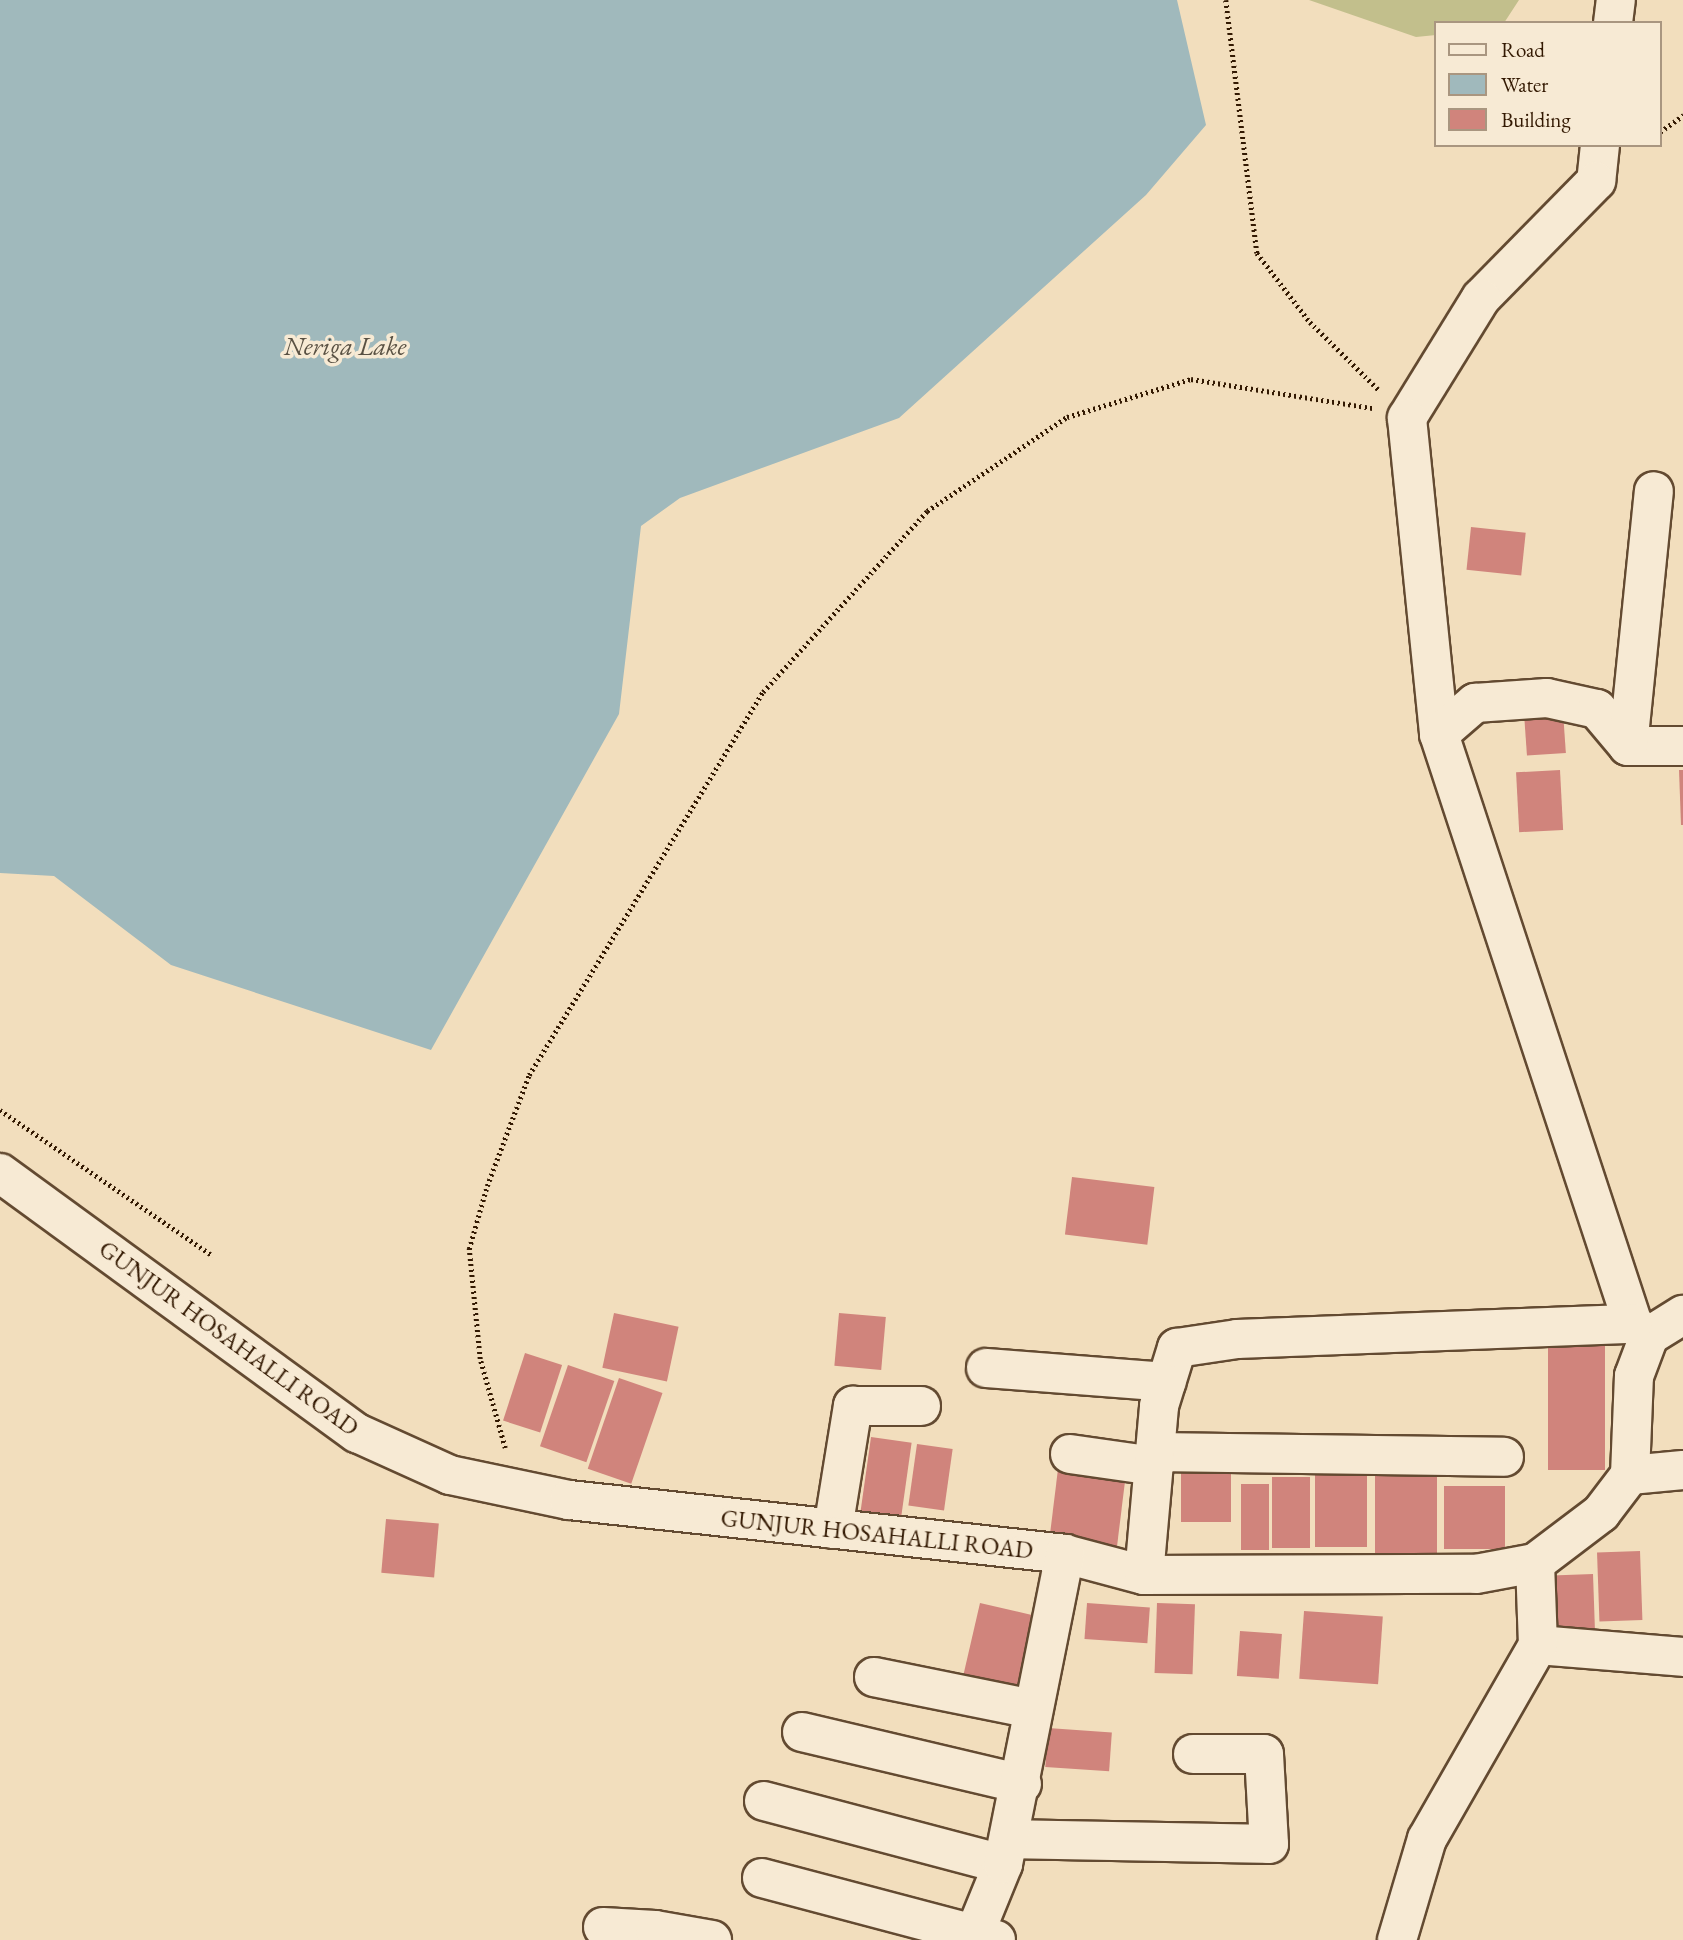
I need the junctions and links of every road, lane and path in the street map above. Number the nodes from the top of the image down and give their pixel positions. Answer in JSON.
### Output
{"nodes":[{"id":1,"x":1226,"y":0,"type":"edge"},
{"id":2,"x":1616,"y":0,"type":"edge"},
{"id":3,"x":1613,"y":21,"type":"edge"},
{"id":4,"x":1683,"y":115,"type":"edge"},
{"id":5,"x":1662,"y":131,"type":"edge"},
{"id":6,"x":1600,"y":147,"type":"edge"},
{"id":7,"x":1407,"y":418,"type":"junction"},
{"id":8,"x":1654,"y":491,"type":"dead end"},
{"id":9,"x":1439,"y":733,"type":"junction"},
{"id":10,"x":1628,"y":746,"type":"junction"},
{"id":11,"x":1683,"y":746,"type":"edge"},
{"id":12,"x":0,"y":1110,"type":"edge"},
{"id":13,"x":0,"y":1173,"type":"edge"},
{"id":14,"x":213,"y":1256,"type":"dead end"},
{"id":15,"x":1683,"y":1315,"type":"edge"},
{"id":16,"x":1641,"y":1330,"type":"junction"},
{"id":17,"x":986,"y":1368,"type":"dead end"},
{"id":18,"x":1166,"y":1382,"type":"junction"},
{"id":19,"x":920,"y":1406,"type":"dead end"},
{"id":20,"x":1070,"y":1454,"type":"dead end"},
{"id":21,"x":1504,"y":1457,"type":"dead end"},
{"id":22,"x":1154,"y":1459,"type":"junction"},
{"id":23,"x":1683,"y":1470,"type":"edge"},
{"id":24,"x":1630,"y":1475,"type":"junction"},
{"id":25,"x":516,"y":1489,"type":"junction"},
{"id":26,"x":834,"y":1529,"type":"junction"},
{"id":27,"x":1065,"y":1554,"type":"junction"},
{"id":28,"x":1535,"y":1563,"type":"junction"},
{"id":29,"x":1144,"y":1575,"type":"junction"},
{"id":30,"x":1538,"y":1645,"type":"junction"},
{"id":31,"x":1683,"y":1657,"type":"edge"},
{"id":32,"x":874,"y":1678,"type":"dead end"},
{"id":33,"x":1032,"y":1709,"type":"junction"},
{"id":34,"x":802,"y":1732,"type":"dead end"},
{"id":35,"x":1193,"y":1754,"type":"dead end"},
{"id":36,"x":1022,"y":1784,"type":"junction"},
{"id":37,"x":764,"y":1801,"type":"dead end"},
{"id":38,"x":1006,"y":1852,"type":"junction"},
{"id":39,"x":762,"y":1878,"type":"dead end"},
{"id":40,"x":603,"y":1927,"type":"dead end"},
{"id":41,"x":981,"y":1938,"type":"edge"},
{"id":42,"x":712,"y":1940,"type":"edge"},
{"id":43,"x":1397,"y":1940,"type":"edge"}],
"edges":[{"from":1,"to":7,"type":"path"},
{"from":2,"to":3,"type":"street"},
{"from":4,"to":5,"type":"path"},
{"from":6,"to":7,"type":"street"},
{"from":7,"to":9,"type":"street"},
{"from":7,"to":25,"type":"path"},
{"from":8,"to":10,"type":"street"},
{"from":9,"to":10,"type":"street"},
{"from":9,"to":16,"type":"street"},
{"from":10,"to":11,"type":"street"},
{"from":12,"to":14,"type":"path"},
{"from":13,"to":25,"type":"street","name":"GUNJUR HOSAHALLI ROAD"},
{"from":15,"to":16,"type":"street"},
{"from":16,"to":18,"type":"street"},
{"from":16,"to":24,"type":"street"},
{"from":17,"to":18,"type":"street"},
{"from":18,"to":22,"type":"street"},
{"from":19,"to":26,"type":"street"},
{"from":20,"to":22,"type":"street"},
{"from":21,"to":22,"type":"street"},
{"from":22,"to":29,"type":"street"},
{"from":23,"to":24,"type":"street"},
{"from":24,"to":28,"type":"street","name":"GUNJUR HOSAHALLI ROAD"},
{"from":25,"to":26,"type":"street","name":"GUNJUR HOSAHALLI ROAD"},
{"from":26,"to":27,"type":"street","name":"GUNJUR HOSAHALLI ROAD"},
{"from":27,"to":29,"type":"street","name":"GUNJUR HOSAHALLI ROAD"},
{"from":27,"to":33,"type":"street"},
{"from":28,"to":29,"type":"street","name":"GUNJUR HOSAHALLI ROAD"},
{"from":28,"to":30,"type":"street"},
{"from":30,"to":31,"type":"street"},
{"from":30,"to":43,"type":"street"},
{"from":32,"to":33,"type":"street"},
{"from":33,"to":36,"type":"street"},
{"from":34,"to":36,"type":"street"},
{"from":35,"to":38,"type":"street"},
{"from":36,"to":38,"type":"street"},
{"from":37,"to":38,"type":"street"},
{"from":38,"to":41,"type":"street"},
{"from":39,"to":41,"type":"street"},
{"from":40,"to":42,"type":"street"}]}
